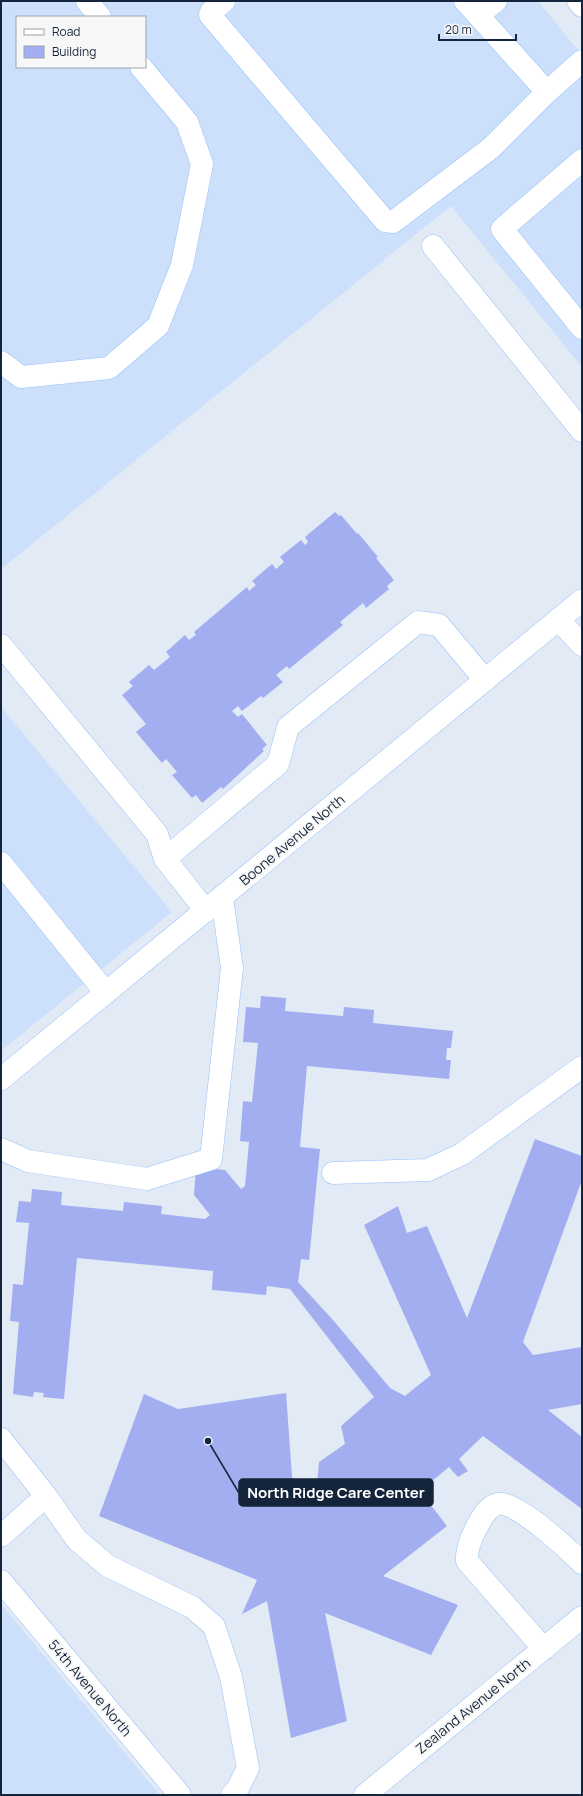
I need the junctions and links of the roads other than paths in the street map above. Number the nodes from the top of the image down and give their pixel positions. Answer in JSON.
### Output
{"nodes":[{"id":1,"x":87,"y":1,"type":"edge"},
{"id":2,"x":224,"y":1,"type":"edge"},
{"id":3,"x":496,"y":1,"type":"edge"},
{"id":4,"x":578,"y":1,"type":"edge"},
{"id":5,"x":582,"y":6,"type":"edge"},
{"id":6,"x":472,"y":8,"type":"edge"},
{"id":7,"x":99,"y":16,"type":"edge"},
{"id":8,"x":582,"y":61,"type":"edge"},
{"id":9,"x":142,"y":68,"type":"edge"},
{"id":10,"x":547,"y":92,"type":"junction"},
{"id":11,"x":582,"y":160,"type":"edge"},
{"id":12,"x":433,"y":246,"type":"dead end"},
{"id":13,"x":582,"y":328,"type":"edge"},
{"id":14,"x":1,"y":362,"type":"edge"},
{"id":15,"x":582,"y":431,"type":"edge"},
{"id":16,"x":582,"y":600,"type":"edge"},
{"id":17,"x":558,"y":619,"type":"junction"},
{"id":18,"x":1,"y":645,"type":"edge"},
{"id":19,"x":582,"y":645,"type":"edge"},
{"id":20,"x":485,"y":680,"type":"junction"},
{"id":21,"x":166,"y":859,"type":"junction"},
{"id":22,"x":1,"y":862,"type":"edge"},
{"id":23,"x":214,"y":904,"type":"junction"},
{"id":24,"x":106,"y":993,"type":"junction"},
{"id":25,"x":582,"y":1068,"type":"edge"},
{"id":26,"x":1,"y":1079,"type":"edge"},
{"id":27,"x":1,"y":1149,"type":"edge"},
{"id":28,"x":333,"y":1173,"type":"dead end"},
{"id":29,"x":1,"y":1439,"type":"edge"},
{"id":30,"x":46,"y":1496,"type":"junction"},
{"id":31,"x":1,"y":1536,"type":"edge"},
{"id":32,"x":582,"y":1563,"type":"edge"},
{"id":33,"x":1,"y":1581,"type":"edge"},
{"id":34,"x":582,"y":1617,"type":"edge"},
{"id":35,"x":544,"y":1649,"type":"junction"},
{"id":36,"x":180,"y":1795,"type":"edge"},
{"id":37,"x":232,"y":1795,"type":"edge"},
{"id":38,"x":365,"y":1795,"type":"edge"}],
"edges":[{"from":1,"to":7,"type":"street"},
{"from":2,"to":10,"type":"street"},
{"from":3,"to":6,"type":"street"},
{"from":4,"to":5,"type":"street"},
{"from":6,"to":10,"type":"street"},
{"from":8,"to":10,"type":"street"},
{"from":9,"to":14,"type":"street"},
{"from":11,"to":13,"type":"street"},
{"from":12,"to":15,"type":"street"},
{"from":16,"to":17,"type":"street","name":"Boone Avenue North"},
{"from":17,"to":19,"type":"street"},
{"from":17,"to":20,"type":"street","name":"Boone Avenue North"},
{"from":18,"to":21,"type":"street"},
{"from":20,"to":21,"type":"street"},
{"from":20,"to":23,"type":"street","name":"Boone Avenue North"},
{"from":21,"to":23,"type":"street"},
{"from":22,"to":24,"type":"street"},
{"from":23,"to":24,"type":"street","name":"Boone Avenue North"},
{"from":23,"to":27,"type":"street"},
{"from":24,"to":26,"type":"street","name":"Boone Avenue North"},
{"from":25,"to":28,"type":"street"},
{"from":29,"to":30,"type":"street"},
{"from":30,"to":31,"type":"street"},
{"from":30,"to":37,"type":"street"},
{"from":32,"to":35,"type":"street"},
{"from":33,"to":36,"type":"street","name":"54th Avenue North"},
{"from":34,"to":35,"type":"street","name":"Zealand Avenue North"},
{"from":35,"to":38,"type":"street","name":"Zealand Avenue North"}]}
